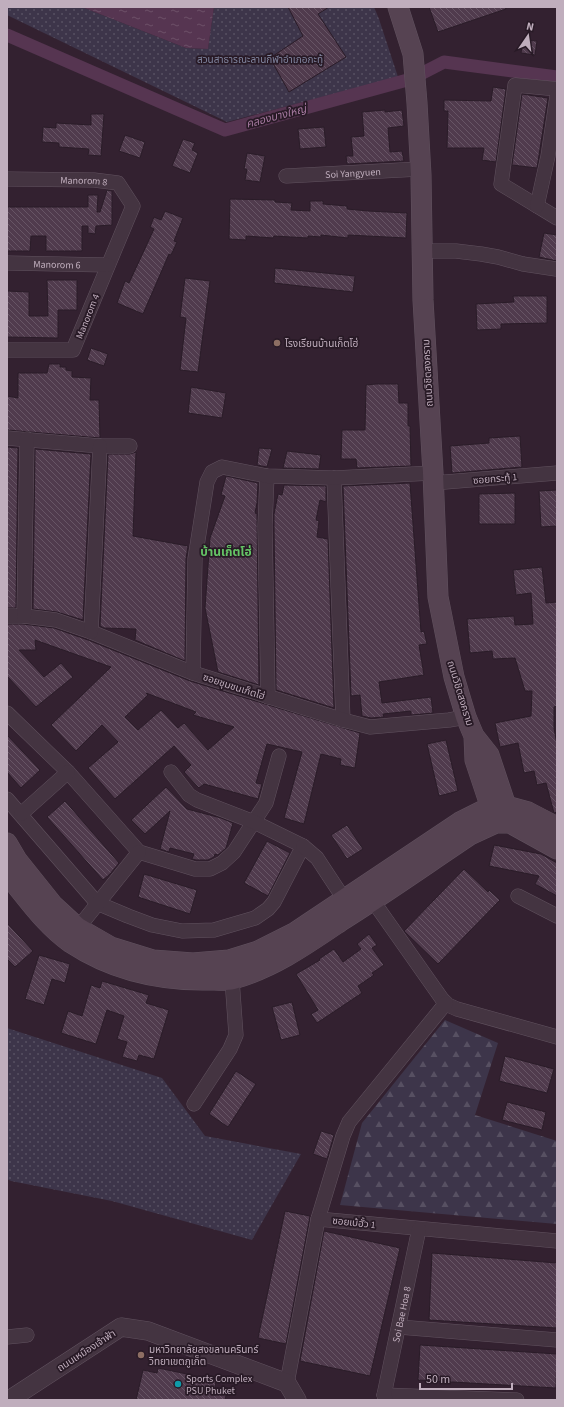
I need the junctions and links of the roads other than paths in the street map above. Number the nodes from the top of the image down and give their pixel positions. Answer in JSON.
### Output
{"nodes":[{"id":1,"x":398,"y":7,"type":"edge"},
{"id":2,"x":557,"y":89,"type":"edge"},
{"id":3,"x":557,"y":96,"type":"edge"},
{"id":4,"x":420,"y":168,"type":"junction"},
{"id":5,"x":286,"y":176,"type":"dead end"},
{"id":6,"x":7,"y":179,"type":"edge"},
{"id":7,"x":537,"y":206,"type":"junction"},
{"id":8,"x":557,"y":218,"type":"edge"},
{"id":9,"x":422,"y":251,"type":"junction"},
{"id":10,"x":7,"y":263,"type":"edge"},
{"id":11,"x":108,"y":264,"type":"junction"},
{"id":12,"x":556,"y":269,"type":"dead end"},
{"id":13,"x":7,"y":350,"type":"edge"},
{"id":14,"x":7,"y":438,"type":"edge"},
{"id":15,"x":27,"y":439,"type":"junction"},
{"id":16,"x":100,"y":446,"type":"junction"},
{"id":17,"x":130,"y":446,"type":"dead end"},
{"id":18,"x":557,"y":473,"type":"edge"},
{"id":19,"x":267,"y":476,"type":"junction"},
{"id":20,"x":334,"y":478,"type":"junction"},
{"id":21,"x":433,"y":478,"type":"junction"},
{"id":22,"x":7,"y":616,"type":"edge"},
{"id":23,"x":24,"y":616,"type":"junction"},
{"id":24,"x":91,"y":632,"type":"junction"},
{"id":25,"x":193,"y":673,"type":"junction"},
{"id":26,"x":268,"y":697,"type":"junction"},
{"id":27,"x":7,"y":713,"type":"edge"},
{"id":28,"x":466,"y":717,"type":"junction"},
{"id":29,"x":343,"y":720,"type":"junction"},
{"id":30,"x":279,"y":756,"type":"dead end"},
{"id":31,"x":68,"y":772,"type":"junction"},
{"id":32,"x":171,"y":772,"type":"dead end"},
{"id":33,"x":7,"y":799,"type":"edge"},
{"id":34,"x":21,"y":814,"type":"junction"},
{"id":35,"x":500,"y":815,"type":"junction"},
{"id":36,"x":555,"y":821,"type":"edge"},
{"id":37,"x":254,"y":822,"type":"junction"},
{"id":38,"x":7,"y":843,"type":"edge"},
{"id":39,"x":303,"y":846,"type":"junction"},
{"id":40,"x":557,"y":849,"type":"edge"},
{"id":41,"x":139,"y":852,"type":"junction"},
{"id":42,"x":10,"y":867,"type":"edge"},
{"id":43,"x":518,"y":896,"type":"dead end"},
{"id":44,"x":344,"y":899,"type":"junction"},
{"id":45,"x":373,"y":901,"type":"junction"},
{"id":46,"x":97,"y":903,"type":"junction"},
{"id":47,"x":557,"y":916,"type":"edge"},
{"id":48,"x":78,"y":928,"type":"junction"},
{"id":49,"x":232,"y":979,"type":"junction"},
{"id":50,"x":446,"y":1003,"type":"junction"},
{"id":51,"x":557,"y":1037,"type":"edge"},
{"id":52,"x":194,"y":1104,"type":"dead end"},
{"id":53,"x":318,"y":1219,"type":"junction"},
{"id":54,"x":419,"y":1229,"type":"junction"},
{"id":55,"x":557,"y":1241,"type":"edge"},
{"id":56,"x":399,"y":1327,"type":"junction"},
{"id":57,"x":27,"y":1335,"type":"dead end"},
{"id":58,"x":7,"y":1337,"type":"edge"},
{"id":59,"x":557,"y":1340,"type":"edge"},
{"id":60,"x":287,"y":1383,"type":"junction"},
{"id":61,"x":385,"y":1398,"type":"edge"},
{"id":62,"x":8,"y":1400,"type":"edge"},
{"id":63,"x":297,"y":1400,"type":"edge"},
{"id":64,"x":517,"y":1400,"type":"edge"}],
"edges":[{"from":1,"to":4,"type":"main road","name":"ถนนวิชิตสงคราม"},
{"from":2,"to":7,"type":"street"},
{"from":3,"to":7,"type":"street"},
{"from":4,"to":5,"type":"street","name":"Soi Yangyuen"},
{"from":4,"to":9,"type":"main road","name":"ถนนวิชิตสงคราม"},
{"from":6,"to":11,"type":"street","name":"Manorom 8"},
{"from":7,"to":8,"type":"street"},
{"from":9,"to":12,"type":"street"},
{"from":9,"to":21,"type":"main road","name":"ถนนวิชิตสงคราม"},
{"from":10,"to":11,"type":"street","name":"Manorom 6"},
{"from":11,"to":13,"type":"street","name":"Manorom 4"},
{"from":14,"to":15,"type":"street"},
{"from":15,"to":16,"type":"street"},
{"from":15,"to":23,"type":"street"},
{"from":16,"to":17,"type":"street"},
{"from":16,"to":24,"type":"street"},
{"from":18,"to":21,"type":"street","name":"ซอยกระทู้ 1"},
{"from":19,"to":20,"type":"street","name":"ซอยกระทู้ 1"},
{"from":19,"to":25,"type":"street","name":"ซอยกระทู้ 1"},
{"from":19,"to":26,"type":"street"},
{"from":20,"to":21,"type":"street","name":"ซอยกระทู้ 1"},
{"from":20,"to":29,"type":"street"},
{"from":21,"to":28,"type":"main road","name":"ถนนวิชิตสงคราม"},
{"from":22,"to":23,"type":"street","name":"ซอยชุมชนเก็ตโฮ่"},
{"from":23,"to":24,"type":"street","name":"ซอยชุมชนเก็ตโฮ่"},
{"from":24,"to":25,"type":"street","name":"ซอยชุมชนเก็ตโฮ่"},
{"from":25,"to":26,"type":"street","name":"ซอยชุมชนเก็ตโฮ่"},
{"from":26,"to":29,"type":"street","name":"ซอยชุมชนเก็ตโฮ่"},
{"from":27,"to":31,"type":"street"},
{"from":28,"to":29,"type":"street","name":"ซอยชุมชนเก็ตโฮ่"},
{"from":28,"to":35,"type":"main road","name":"ถนนวิชิตสงคราม"},
{"from":30,"to":37,"type":"street"},
{"from":31,"to":34,"type":"street"},
{"from":31,"to":41,"type":"street"},
{"from":32,"to":37,"type":"street"},
{"from":33,"to":34,"type":"street"},
{"from":34,"to":46,"type":"street"},
{"from":35,"to":36,"type":"main road"},
{"from":35,"to":40,"type":"main road"},
{"from":35,"to":44,"type":"main road"},
{"from":35,"to":45,"type":"main road"},
{"from":37,"to":39,"type":"street"},
{"from":37,"to":41,"type":"street"},
{"from":38,"to":42,"type":"main road"},
{"from":39,"to":44,"type":"street"},
{"from":39,"to":46,"type":"street"},
{"from":41,"to":46,"type":"street"},
{"from":42,"to":48,"type":"main road"},
{"from":42,"to":49,"type":"main road"},
{"from":43,"to":47,"type":"street"},
{"from":44,"to":48,"type":"main road"},
{"from":45,"to":49,"type":"main road"},
{"from":45,"to":50,"type":"street"},
{"from":46,"to":48,"type":"street"},
{"from":49,"to":52,"type":"street"},
{"from":50,"to":51,"type":"street"},
{"from":50,"to":53,"type":"street"},
{"from":53,"to":54,"type":"street","name":"ซอยเบ้ฮั้ว 1"},
{"from":53,"to":60,"type":"street","name":"ซอยเบ้ฮั้ว 1"},
{"from":54,"to":55,"type":"street","name":"ซอยเบ้ฮั้ว 1"},
{"from":54,"to":56,"type":"street","name":"Soi Bae Hoa 8"},
{"from":56,"to":59,"type":"street"},
{"from":56,"to":61,"type":"street","name":"Soi Bae Hoa 8"},
{"from":57,"to":58,"type":"street"},
{"from":60,"to":62,"type":"street","name":"ถนนเหมืองเจ้าฟ้า"},
{"from":60,"to":63,"type":"street"},
{"from":61,"to":64,"type":"street"}]}
